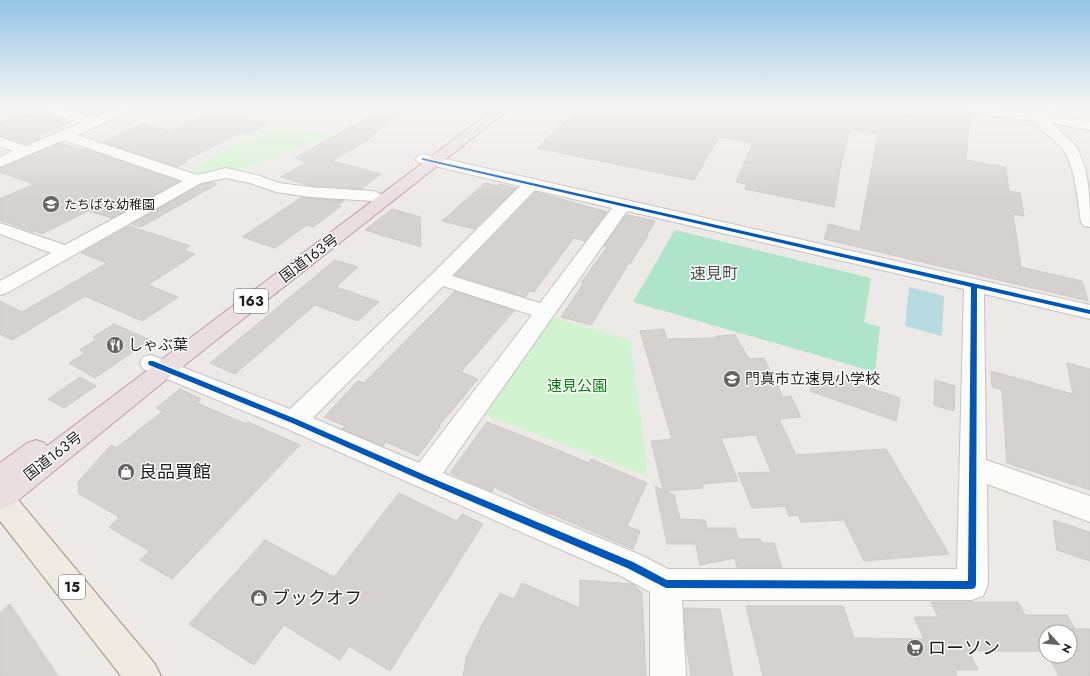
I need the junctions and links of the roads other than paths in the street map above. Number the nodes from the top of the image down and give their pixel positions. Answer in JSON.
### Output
{"nodes":[{"id":1,"x":55,"y":139,"type":"edge"},
{"id":2,"x":74,"y":139,"type":"edge"},
{"id":3,"x":455,"y":139,"type":"edge"},
{"id":4,"x":460,"y":139,"type":"edge"},
{"id":5,"x":1060,"y":139,"type":"edge"},
{"id":6,"x":0,"y":141,"type":"edge"},
{"id":7,"x":28,"y":150,"type":"junction"},
{"id":8,"x":429,"y":160,"type":"junction"},
{"id":9,"x":0,"y":162,"type":"edge"},
{"id":10,"x":1084,"y":166,"type":"edge"},
{"id":11,"x":196,"y":180,"type":"junction"},
{"id":12,"x":531,"y":184,"type":"junction"},
{"id":13,"x":373,"y":196,"type":"junction"},
{"id":14,"x":1087,"y":199,"type":"edge"},
{"id":15,"x":623,"y":205,"type":"junction"},
{"id":16,"x":1090,"y":222,"type":"edge"},
{"id":17,"x":0,"y":228,"type":"edge"},
{"id":18,"x":67,"y":252,"type":"junction"},
{"id":19,"x":439,"y":278,"type":"junction"},
{"id":20,"x":974,"y":285,"type":"junction"},
{"id":21,"x":0,"y":290,"type":"edge"},
{"id":22,"x":546,"y":312,"type":"junction"},
{"id":23,"x":1090,"y":312,"type":"edge"},
{"id":24,"x":157,"y":366,"type":"junction"},
{"id":25,"x":294,"y":422,"type":"junction"},
{"id":26,"x":973,"y":467,"type":"junction"},
{"id":27,"x":0,"y":478,"type":"edge"},
{"id":28,"x":424,"y":478,"type":"junction"},
{"id":29,"x":0,"y":499,"type":"edge"},
{"id":30,"x":1090,"y":508,"type":"edge"},
{"id":31,"x":666,"y":584,"type":"junction"},
{"id":32,"x":134,"y":673,"type":"edge"},
{"id":33,"x":668,"y":676,"type":"edge"}],
"edges":[{"from":1,"to":7,"type":"street"},
{"from":2,"to":11,"type":"street"},
{"from":3,"to":8,"type":"highway","name":"国道163号","number":"163"},
{"from":4,"to":8,"type":"highway","name":"国道163号","number":"163"},
{"from":5,"to":10,"type":"street"},
{"from":6,"to":7,"type":"street"},
{"from":7,"to":9,"type":"street"},
{"from":8,"to":12,"type":"street"},
{"from":8,"to":13,"type":"highway","name":"国道163号","number":"163"},
{"from":8,"to":24,"type":"highway","name":"国道163号","number":"163"},
{"from":10,"to":14,"type":"street"},
{"from":11,"to":13,"type":"street"},
{"from":11,"to":18,"type":"street"},
{"from":12,"to":15,"type":"street"},
{"from":12,"to":19,"type":"street"},
{"from":13,"to":24,"type":"highway","name":"国道163号","number":"163"},
{"from":14,"to":16,"type":"street"},
{"from":15,"to":20,"type":"street"},
{"from":15,"to":22,"type":"street"},
{"from":17,"to":18,"type":"street"},
{"from":18,"to":21,"type":"street"},
{"from":19,"to":22,"type":"street"},
{"from":19,"to":25,"type":"street"},
{"from":20,"to":23,"type":"street"},
{"from":20,"to":26,"type":"street"},
{"from":22,"to":28,"type":"street"},
{"from":24,"to":25,"type":"street"},
{"from":24,"to":27,"type":"highway","name":"国道163号","number":"163"},
{"from":24,"to":29,"type":"highway","name":"国道163号","number":"163"},
{"from":25,"to":28,"type":"street"},
{"from":26,"to":30,"type":"street"},
{"from":26,"to":31,"type":"street"},
{"from":28,"to":31,"type":"street"},
{"from":29,"to":32,"type":"main road","number":"15"},
{"from":31,"to":33,"type":"street"}]}
